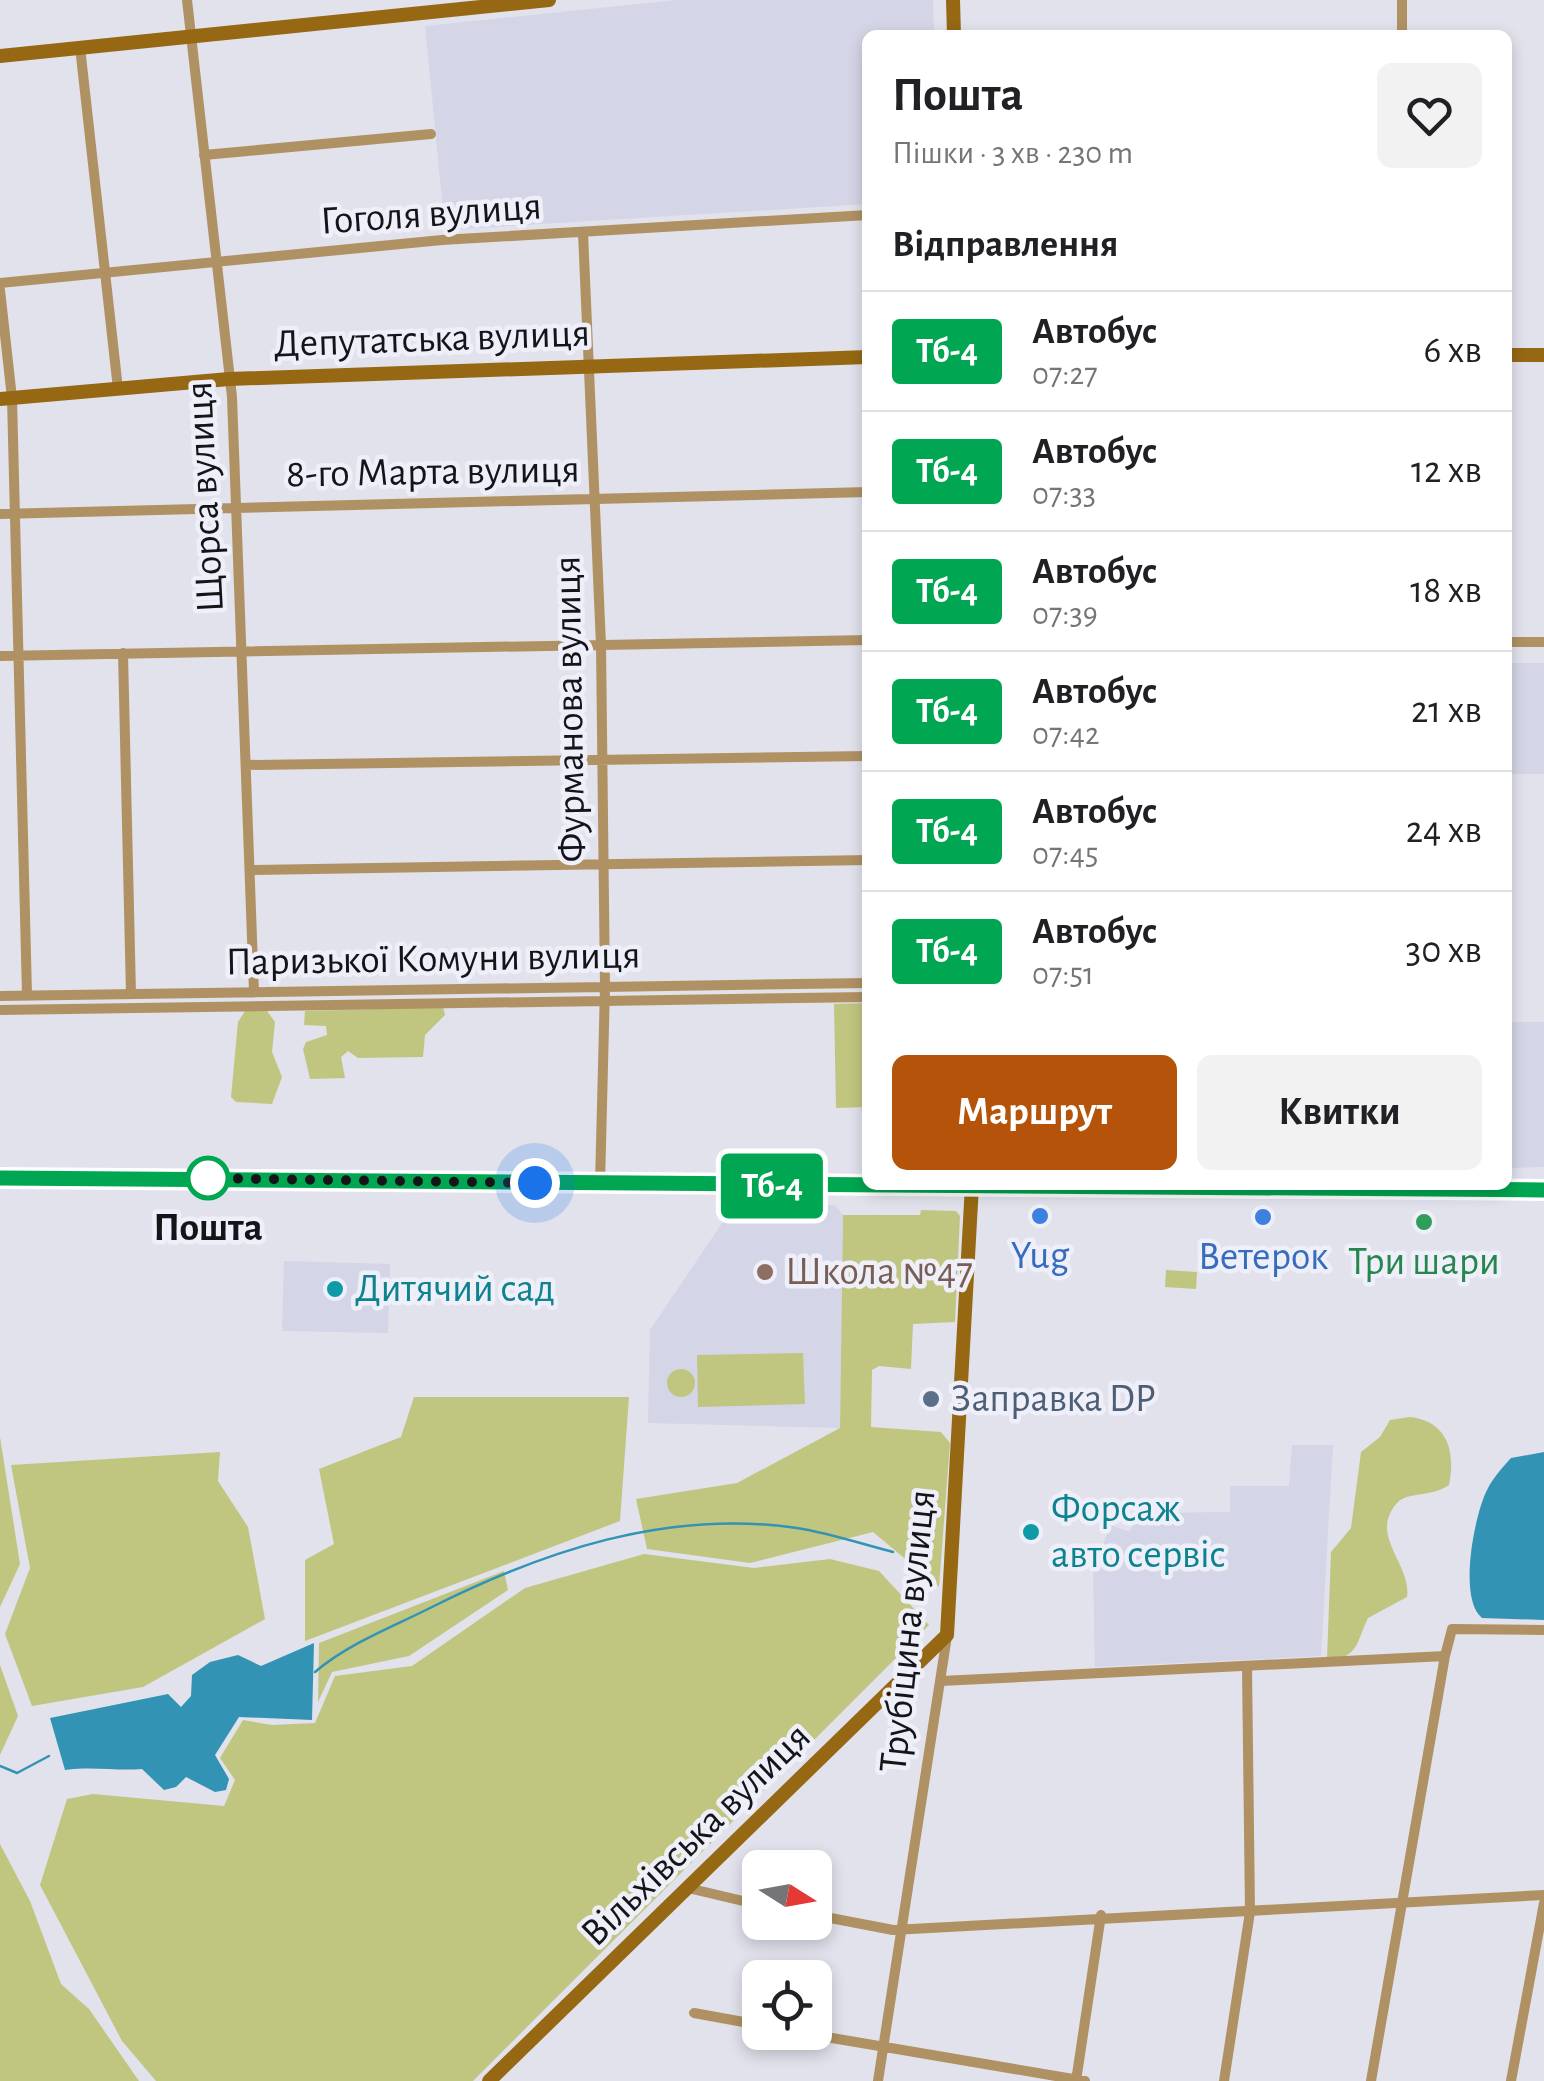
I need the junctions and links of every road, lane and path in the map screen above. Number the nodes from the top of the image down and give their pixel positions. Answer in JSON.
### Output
{"nodes":[{"id":1,"x":187,"y":0,"type":"edge"},
{"id":2,"x":549,"y":0,"type":"edge"},
{"id":3,"x":953,"y":0,"type":"edge"},
{"id":4,"x":1402,"y":0,"type":"edge"},
{"id":5,"x":954,"y":30,"type":"edge"},
{"id":6,"x":1402,"y":30,"type":"edge"},
{"id":7,"x":191,"y":36,"type":"junction"},
{"id":8,"x":80,"y":47,"type":"junction"},
{"id":9,"x":0,"y":56,"type":"edge"},
{"id":10,"x":431,"y":134,"type":"dead end"},
{"id":11,"x":204,"y":155,"type":"junction"},
{"id":12,"x":862,"y":214,"type":"edge"},
{"id":13,"x":583,"y":233,"type":"junction"},
{"id":14,"x":216,"y":262,"type":"junction"},
{"id":15,"x":106,"y":272,"type":"junction"},
{"id":16,"x":0,"y":287,"type":"edge"},
{"id":17,"x":1512,"y":355,"type":"edge"},
{"id":18,"x":1544,"y":356,"type":"edge"},
{"id":19,"x":862,"y":357,"type":"edge"},
{"id":20,"x":591,"y":366,"type":"junction"},
{"id":21,"x":230,"y":379,"type":"junction"},
{"id":22,"x":118,"y":389,"type":"junction"},
{"id":23,"x":6,"y":398,"type":"edge"},
{"id":24,"x":862,"y":492,"type":"edge"},
{"id":25,"x":597,"y":499,"type":"junction"},
{"id":26,"x":238,"y":507,"type":"junction"},
{"id":27,"x":16,"y":513,"type":"junction"},
{"id":28,"x":0,"y":514,"type":"edge"},
{"id":29,"x":862,"y":640,"type":"edge"},
{"id":30,"x":1512,"y":642,"type":"edge"},
{"id":31,"x":1544,"y":642,"type":"edge"},
{"id":32,"x":600,"y":645,"type":"junction"},
{"id":33,"x":244,"y":648,"type":"junction"},
{"id":34,"x":123,"y":653,"type":"junction"},
{"id":35,"x":0,"y":656,"type":"edge"},
{"id":36,"x":19,"y":656,"type":"junction"},
{"id":37,"x":862,"y":756,"type":"edge"},
{"id":38,"x":601,"y":759,"type":"junction"},
{"id":39,"x":247,"y":766,"type":"junction"},
{"id":40,"x":862,"y":860,"type":"edge"},
{"id":41,"x":603,"y":862,"type":"junction"},
{"id":42,"x":250,"y":870,"type":"junction"},
{"id":43,"x":862,"y":983,"type":"edge"},
{"id":44,"x":605,"y":987,"type":"junction"},
{"id":45,"x":254,"y":992,"type":"junction"},
{"id":46,"x":132,"y":994,"type":"junction"},
{"id":47,"x":28,"y":995,"type":"junction"},
{"id":48,"x":0,"y":996,"type":"edge"},
{"id":49,"x":862,"y":997,"type":"edge"},
{"id":50,"x":604,"y":1001,"type":"junction"},
{"id":51,"x":0,"y":1010,"type":"edge"},
{"id":52,"x":0,"y":1178,"type":"edge"},
{"id":53,"x":600,"y":1184,"type":"junction"},
{"id":54,"x":862,"y":1186,"type":"edge"},
{"id":55,"x":972,"y":1190,"type":"edge"},
{"id":56,"x":1512,"y":1190,"type":"edge"},
{"id":57,"x":1544,"y":1190,"type":"edge"},
{"id":58,"x":1544,"y":1630,"type":"edge"},
{"id":59,"x":948,"y":1636,"type":"junction"},
{"id":60,"x":1444,"y":1656,"type":"junction"},
{"id":61,"x":1247,"y":1666,"type":"junction"},
{"id":62,"x":941,"y":1682,"type":"junction"},
{"id":63,"x":688,"y":1888,"type":"junction"},
{"id":64,"x":1544,"y":1894,"type":"edge"},
{"id":65,"x":742,"y":1901,"type":"edge"},
{"id":66,"x":1403,"y":1901,"type":"junction"},
{"id":67,"x":1544,"y":1904,"type":"edge"},
{"id":68,"x":1250,"y":1912,"type":"junction"},
{"id":69,"x":1101,"y":1916,"type":"junction"},
{"id":70,"x":832,"y":1918,"type":"edge"},
{"id":71,"x":905,"y":1929,"type":"junction"},
{"id":72,"x":694,"y":2013,"type":"dead end"},
{"id":73,"x":742,"y":2022,"type":"edge"},
{"id":74,"x":832,"y":2039,"type":"edge"},
{"id":75,"x":884,"y":2049,"type":"junction"},
{"id":76,"x":1079,"y":2080,"type":"edge"},
{"id":77,"x":489,"y":2081,"type":"edge"},
{"id":78,"x":878,"y":2081,"type":"edge"},
{"id":79,"x":1224,"y":2081,"type":"edge"},
{"id":80,"x":1371,"y":2081,"type":"edge"},
{"id":81,"x":1511,"y":2081,"type":"edge"}],
"edges":[{"from":1,"to":7,"type":"street","name":"Щорса вулиця"},
{"from":2,"to":7,"type":"street"},
{"from":3,"to":5,"type":"street"},
{"from":4,"to":6,"type":"street"},
{"from":7,"to":8,"type":"street"},
{"from":7,"to":11,"type":"street","name":"Щорса вулиця"},
{"from":8,"to":9,"type":"street"},
{"from":8,"to":15,"type":"street"},
{"from":10,"to":11,"type":"street"},
{"from":11,"to":14,"type":"street","name":"Щорса вулиця"},
{"from":12,"to":13,"type":"street","name":"Гоголя вулиця"},
{"from":13,"to":14,"type":"street","name":"Гоголя вулиця"},
{"from":13,"to":20,"type":"street","name":"Фурманова вулиця"},
{"from":14,"to":15,"type":"street","name":"Гоголя вулиця"},
{"from":14,"to":21,"type":"street","name":"Щорса вулиця"},
{"from":15,"to":16,"type":"street","name":"Гоголя вулиця"},
{"from":15,"to":22,"type":"street"},
{"from":16,"to":23,"type":"street"},
{"from":17,"to":18,"type":"street"},
{"from":19,"to":20,"type":"street","name":"Депутатська вулиця"},
{"from":20,"to":21,"type":"street","name":"Депутатська вулиця"},
{"from":20,"to":25,"type":"street","name":"Фурманова вулиця"},
{"from":21,"to":22,"type":"street","name":"Депутатська вулиця"},
{"from":21,"to":26,"type":"street","name":"Щорса вулиця"},
{"from":22,"to":23,"type":"street","name":"Депутатська вулиця"},
{"from":23,"to":27,"type":"street"},
{"from":24,"to":25,"type":"street","name":"8-го Марта вулиця"},
{"from":25,"to":26,"type":"street","name":"8-го Марта вулиця"},
{"from":25,"to":32,"type":"street","name":"Фурманова вулиця"},
{"from":26,"to":27,"type":"street","name":"8-го Марта вулиця"},
{"from":26,"to":33,"type":"street","name":"Щорса вулиця"},
{"from":27,"to":28,"type":"street","name":"8-го Марта вулиця"},
{"from":27,"to":36,"type":"street"},
{"from":29,"to":32,"type":"street"},
{"from":30,"to":31,"type":"street"},
{"from":32,"to":33,"type":"street"},
{"from":32,"to":38,"type":"street","name":"Фурманова вулиця"},
{"from":33,"to":34,"type":"street"},
{"from":33,"to":39,"type":"street","name":"Щорса вулиця"},
{"from":34,"to":36,"type":"street"},
{"from":34,"to":46,"type":"street"},
{"from":35,"to":36,"type":"street"},
{"from":36,"to":47,"type":"street"},
{"from":37,"to":38,"type":"street"},
{"from":38,"to":39,"type":"street"},
{"from":38,"to":41,"type":"street","name":"Фурманова вулиця"},
{"from":39,"to":42,"type":"street","name":"Щорса вулиця"},
{"from":40,"to":41,"type":"street"},
{"from":41,"to":42,"type":"street"},
{"from":41,"to":44,"type":"street","name":"Фурманова вулиця"},
{"from":42,"to":45,"type":"street","name":"Щорса вулиця"},
{"from":43,"to":44,"type":"street","name":"Паризької Комуни вулиця"},
{"from":44,"to":45,"type":"street","name":"Паризької Комуни вулиця"},
{"from":44,"to":50,"type":"street","name":"Фурманова вулиця"},
{"from":45,"to":46,"type":"street","name":"Паризької Комуни вулиця"},
{"from":46,"to":47,"type":"street","name":"Паризької Комуни вулиця"},
{"from":47,"to":48,"type":"street","name":"Паризької Комуни вулиця"},
{"from":49,"to":50,"type":"street","name":"Паризької Комуни вулиця"},
{"from":50,"to":51,"type":"street","name":"Паризької Комуни вулиця"},
{"from":50,"to":53,"type":"street","name":"Фурманова вулиця"},
{"from":52,"to":53,"type":"street"},
{"from":53,"to":54,"type":"street"},
{"from":55,"to":59,"type":"street","name":"Трубіцина вулиця"},
{"from":56,"to":57,"type":"street"},
{"from":58,"to":60,"type":"street"},
{"from":59,"to":62,"type":"street","name":"Трубіцина вулиця"},
{"from":59,"to":63,"type":"street","name":"Вільхівська вулиця"},
{"from":60,"to":61,"type":"street"},
{"from":60,"to":66,"type":"street"},
{"from":61,"to":62,"type":"street"},
{"from":61,"to":68,"type":"street"},
{"from":62,"to":71,"type":"street","name":"Трубіцина вулиця"},
{"from":63,"to":65,"type":"street"},
{"from":63,"to":77,"type":"street","name":"Вільхівська вулиця"},
{"from":64,"to":66,"type":"street"},
{"from":66,"to":68,"type":"street"},
{"from":66,"to":80,"type":"street"},
{"from":67,"to":81,"type":"street"},
{"from":68,"to":69,"type":"street"},
{"from":68,"to":79,"type":"street"},
{"from":69,"to":71,"type":"street"},
{"from":69,"to":76,"type":"street"},
{"from":70,"to":71,"type":"street"},
{"from":71,"to":75,"type":"street","name":"Трубіцина вулиця"},
{"from":72,"to":73,"type":"street"},
{"from":74,"to":75,"type":"street"},
{"from":75,"to":76,"type":"street"},
{"from":75,"to":78,"type":"street","name":"Трубіцина вулиця"}]}
